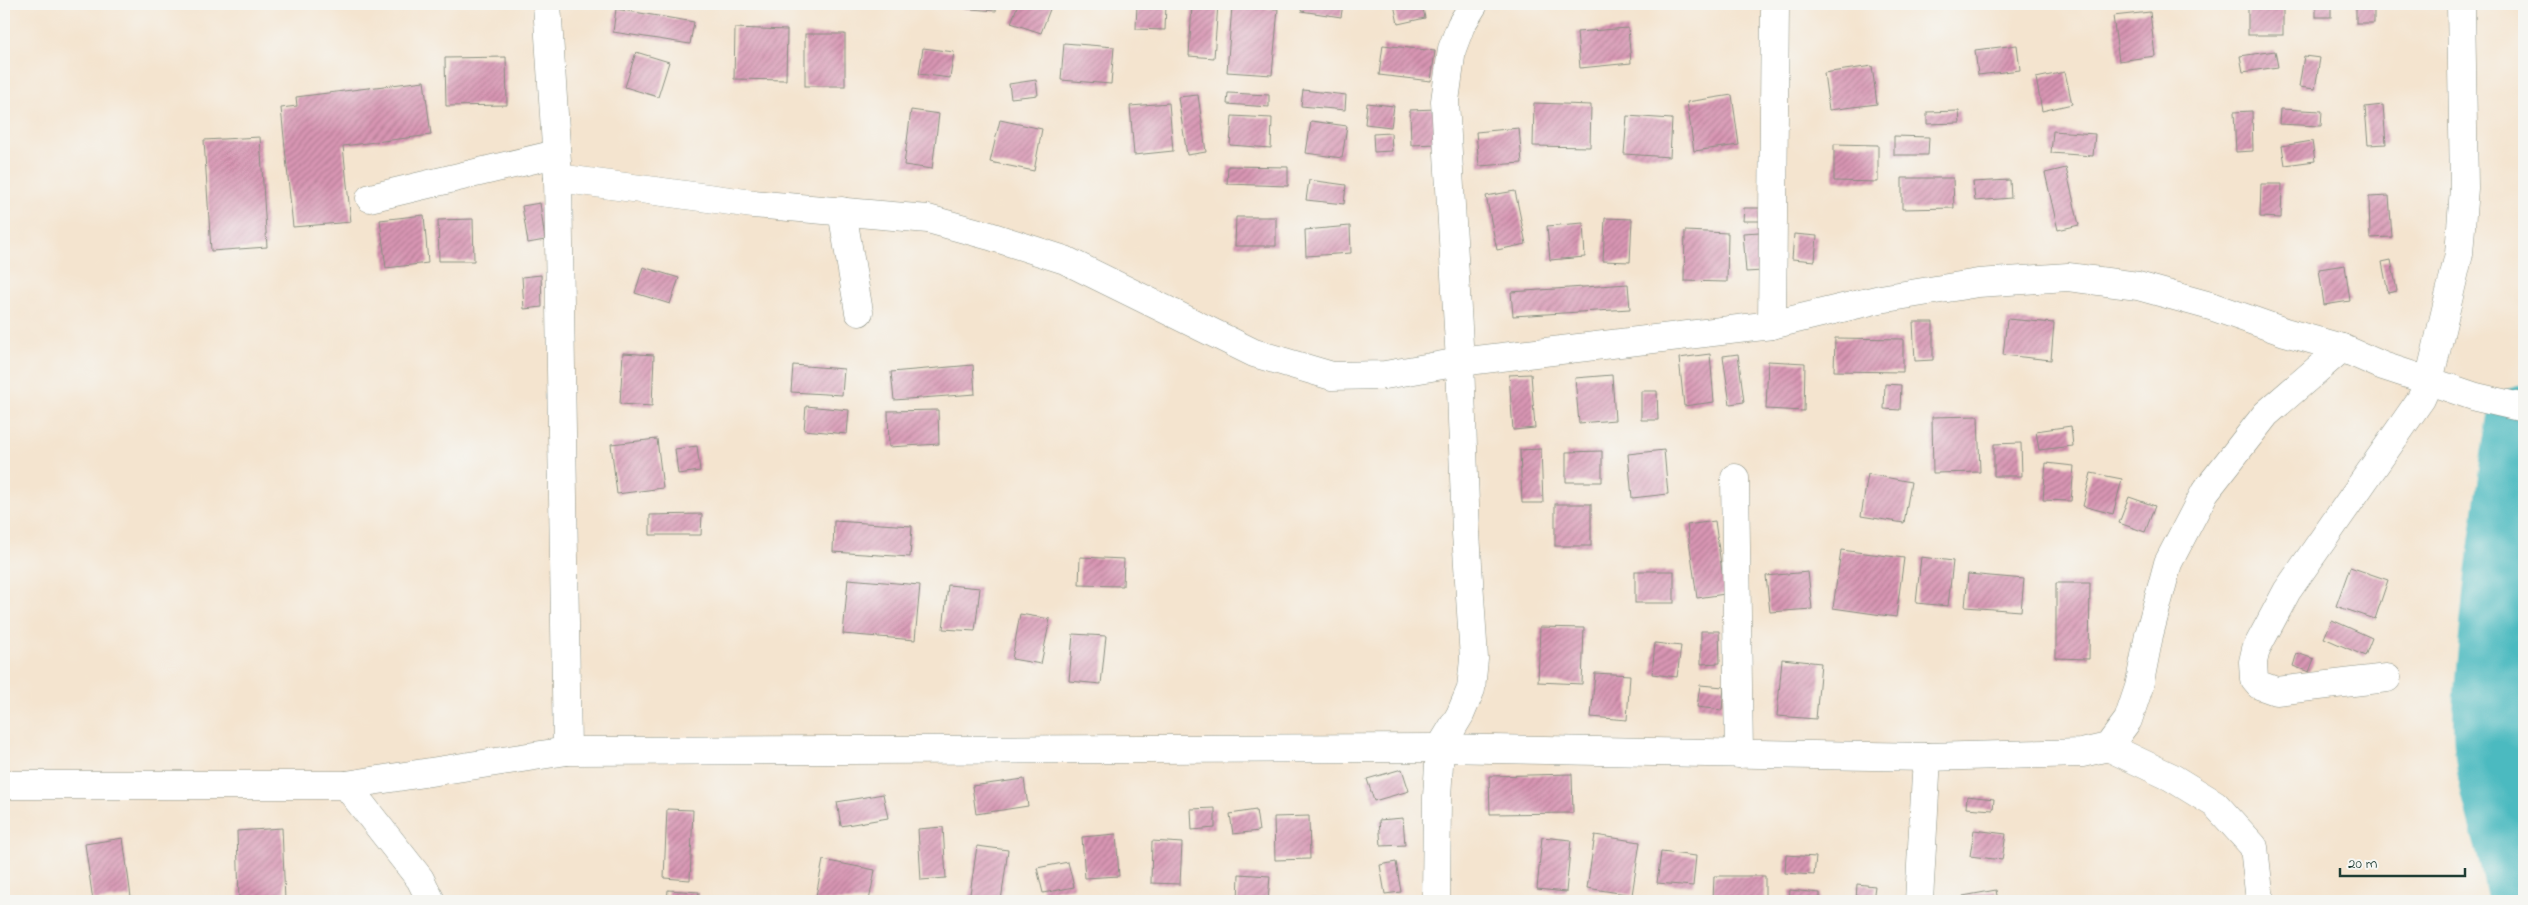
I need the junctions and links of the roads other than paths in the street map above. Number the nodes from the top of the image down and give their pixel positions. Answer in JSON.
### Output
{"nodes":[{"id":1,"x":547,"y":4,"type":"edge"},
{"id":2,"x":1474,"y":4,"type":"edge"},
{"id":3,"x":1775,"y":4,"type":"edge"},
{"id":4,"x":2461,"y":4,"type":"edge"},
{"id":5,"x":557,"y":166,"type":"junction"},
{"id":6,"x":370,"y":198,"type":"dead end"},
{"id":7,"x":842,"y":210,"type":"junction"},
{"id":8,"x":859,"y":312,"type":"dead end"},
{"id":9,"x":1772,"y":324,"type":"junction"},
{"id":10,"x":2342,"y":348,"type":"junction"},
{"id":11,"x":1460,"y":362,"type":"junction"},
{"id":12,"x":2430,"y":382,"type":"junction"},
{"id":13,"x":2524,"y":408,"type":"edge"},
{"id":14,"x":1735,"y":478,"type":"dead end"},
{"id":15,"x":2387,"y":678,"type":"dead end"},
{"id":16,"x":2108,"y":747,"type":"junction"},
{"id":17,"x":1440,"y":748,"type":"junction"},
{"id":18,"x":567,"y":751,"type":"junction"},
{"id":19,"x":1738,"y":754,"type":"junction"},
{"id":20,"x":1927,"y":757,"type":"junction"},
{"id":21,"x":4,"y":784,"type":"edge"},
{"id":22,"x":346,"y":785,"type":"junction"},
{"id":23,"x":431,"y":901,"type":"edge"},
{"id":24,"x":1436,"y":901,"type":"edge"},
{"id":25,"x":1919,"y":901,"type":"edge"},
{"id":26,"x":2260,"y":901,"type":"edge"}],
"edges":[{"from":1,"to":5,"type":"street"},
{"from":2,"to":11,"type":"street"},
{"from":3,"to":9,"type":"street"},
{"from":4,"to":12,"type":"street"},
{"from":5,"to":6,"type":"street"},
{"from":5,"to":7,"type":"street"},
{"from":5,"to":18,"type":"street"},
{"from":7,"to":8,"type":"street"},
{"from":7,"to":11,"type":"street"},
{"from":9,"to":10,"type":"street"},
{"from":9,"to":11,"type":"street"},
{"from":10,"to":12,"type":"street"},
{"from":10,"to":16,"type":"street"},
{"from":11,"to":17,"type":"street"},
{"from":12,"to":13,"type":"street"},
{"from":12,"to":15,"type":"street"},
{"from":14,"to":19,"type":"street"},
{"from":16,"to":20,"type":"street"},
{"from":16,"to":26,"type":"street"},
{"from":17,"to":18,"type":"street"},
{"from":17,"to":19,"type":"street"},
{"from":17,"to":24,"type":"street"},
{"from":18,"to":22,"type":"street"},
{"from":19,"to":20,"type":"street"},
{"from":20,"to":25,"type":"street"},
{"from":21,"to":22,"type":"street"},
{"from":22,"to":23,"type":"street"}]}
